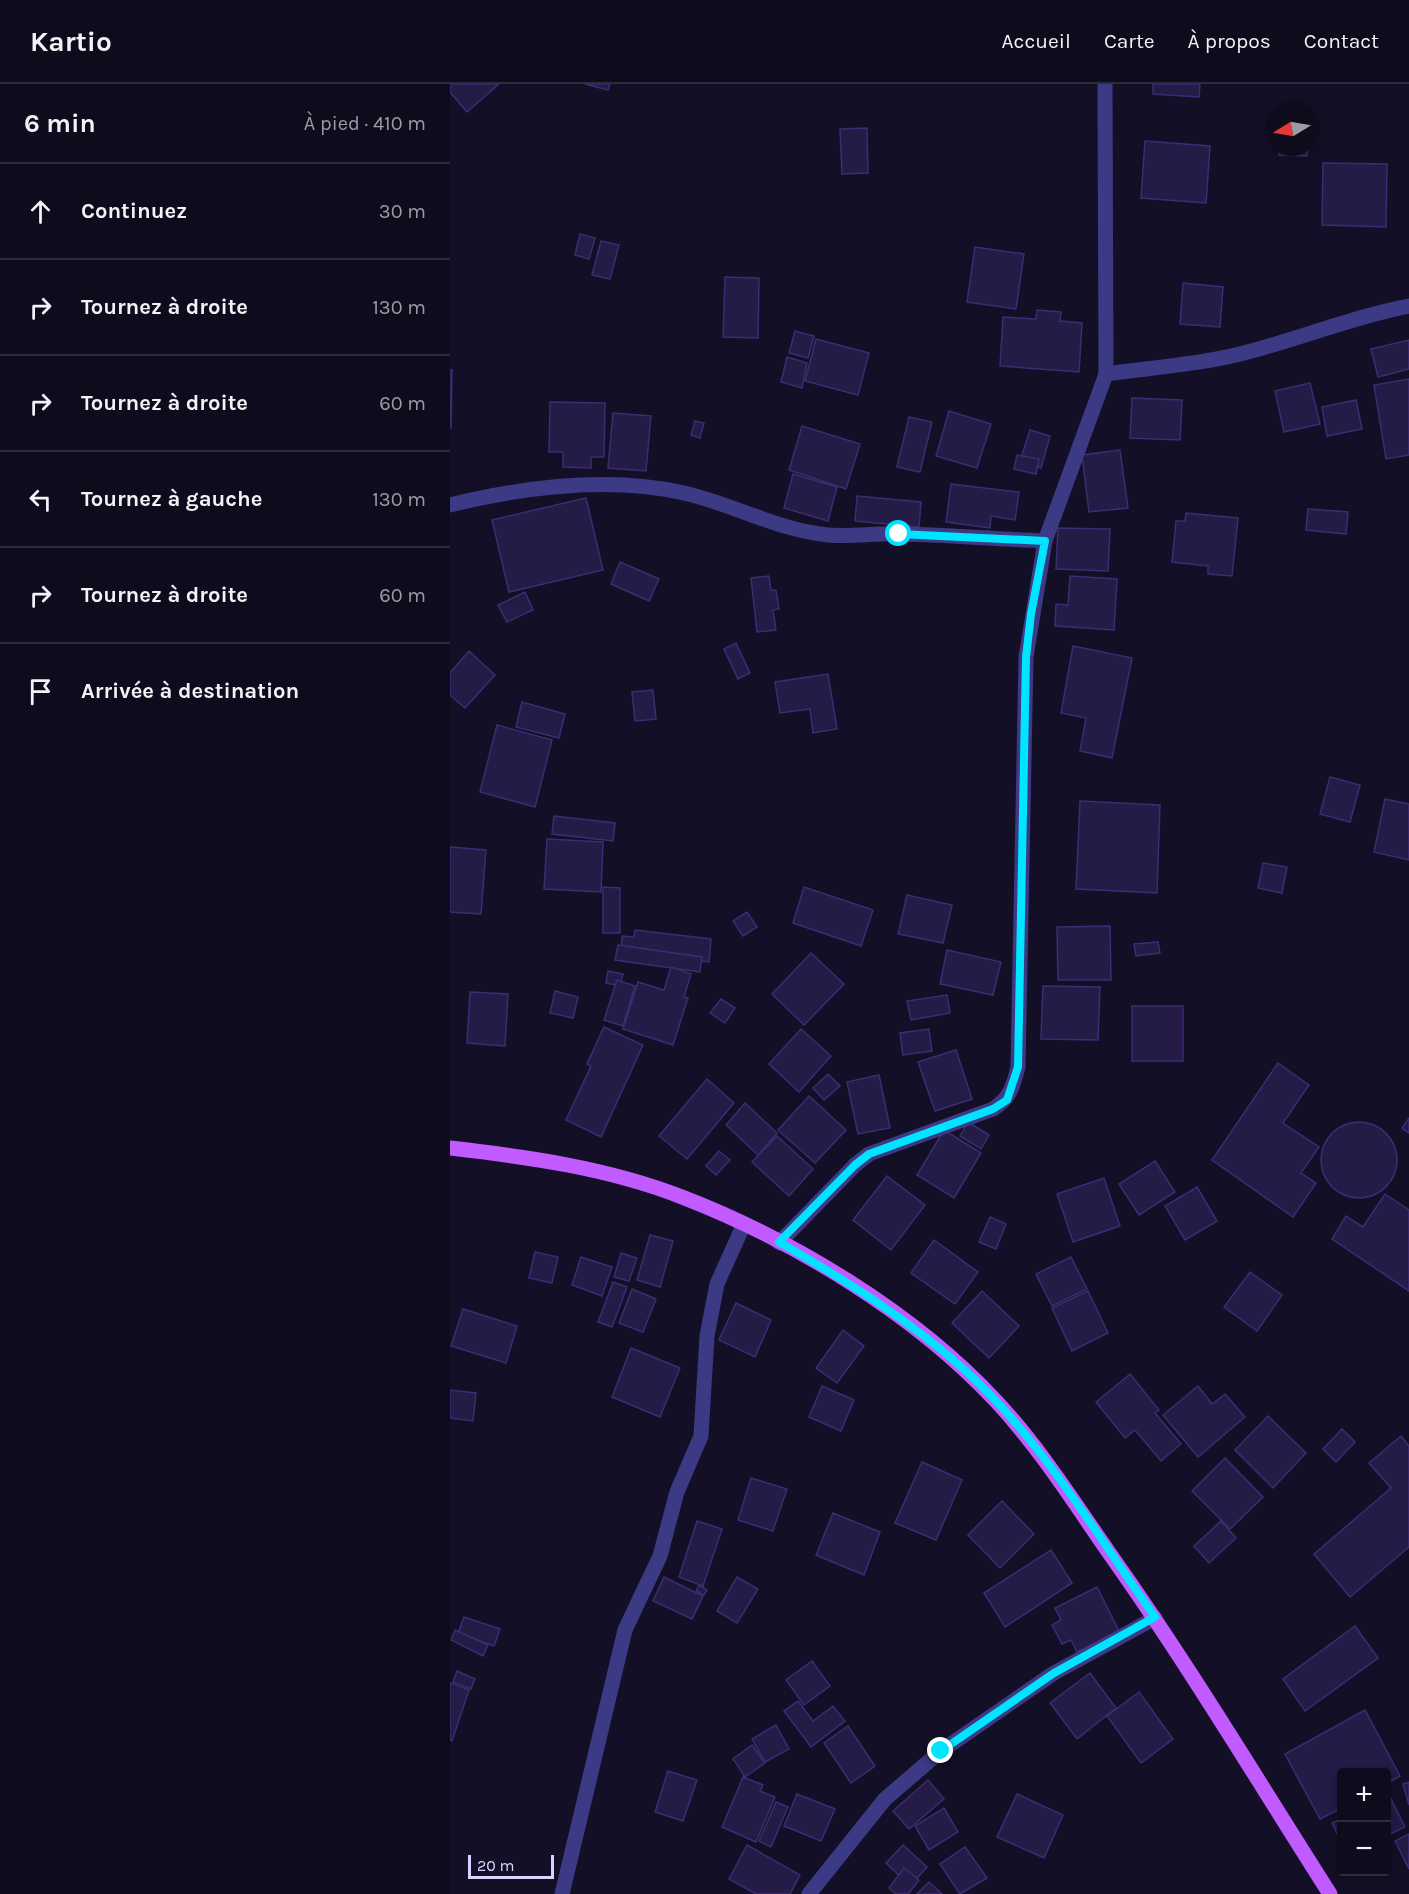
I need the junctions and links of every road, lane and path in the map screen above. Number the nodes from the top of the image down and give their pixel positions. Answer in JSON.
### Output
{"nodes":[{"id":1,"x":1105,"y":84,"type":"edge"},
{"id":2,"x":1409,"y":306,"type":"edge"},
{"id":3,"x":1106,"y":374,"type":"junction"},
{"id":4,"x":450,"y":505,"type":"edge"},
{"id":5,"x":1045,"y":541,"type":"junction"},
{"id":6,"x":450,"y":1148,"type":"edge"},
{"id":7,"x":744,"y":1224,"type":"junction"},
{"id":8,"x":779,"y":1242,"type":"junction"},
{"id":9,"x":1155,"y":1617,"type":"junction"},
{"id":10,"x":562,"y":1894,"type":"edge"},
{"id":11,"x":809,"y":1894,"type":"edge"},
{"id":12,"x":1330,"y":1894,"type":"edge"}],
"edges":[{"from":1,"to":3,"type":"street"},
{"from":2,"to":3,"type":"street"},
{"from":3,"to":5,"type":"street"},
{"from":4,"to":5,"type":"street"},
{"from":5,"to":8,"type":"street"},
{"from":6,"to":7,"type":"main road"},
{"from":7,"to":8,"type":"main road"},
{"from":7,"to":10,"type":"street"},
{"from":8,"to":9,"type":"main road"},
{"from":9,"to":11,"type":"street"},
{"from":9,"to":12,"type":"main road"}]}
